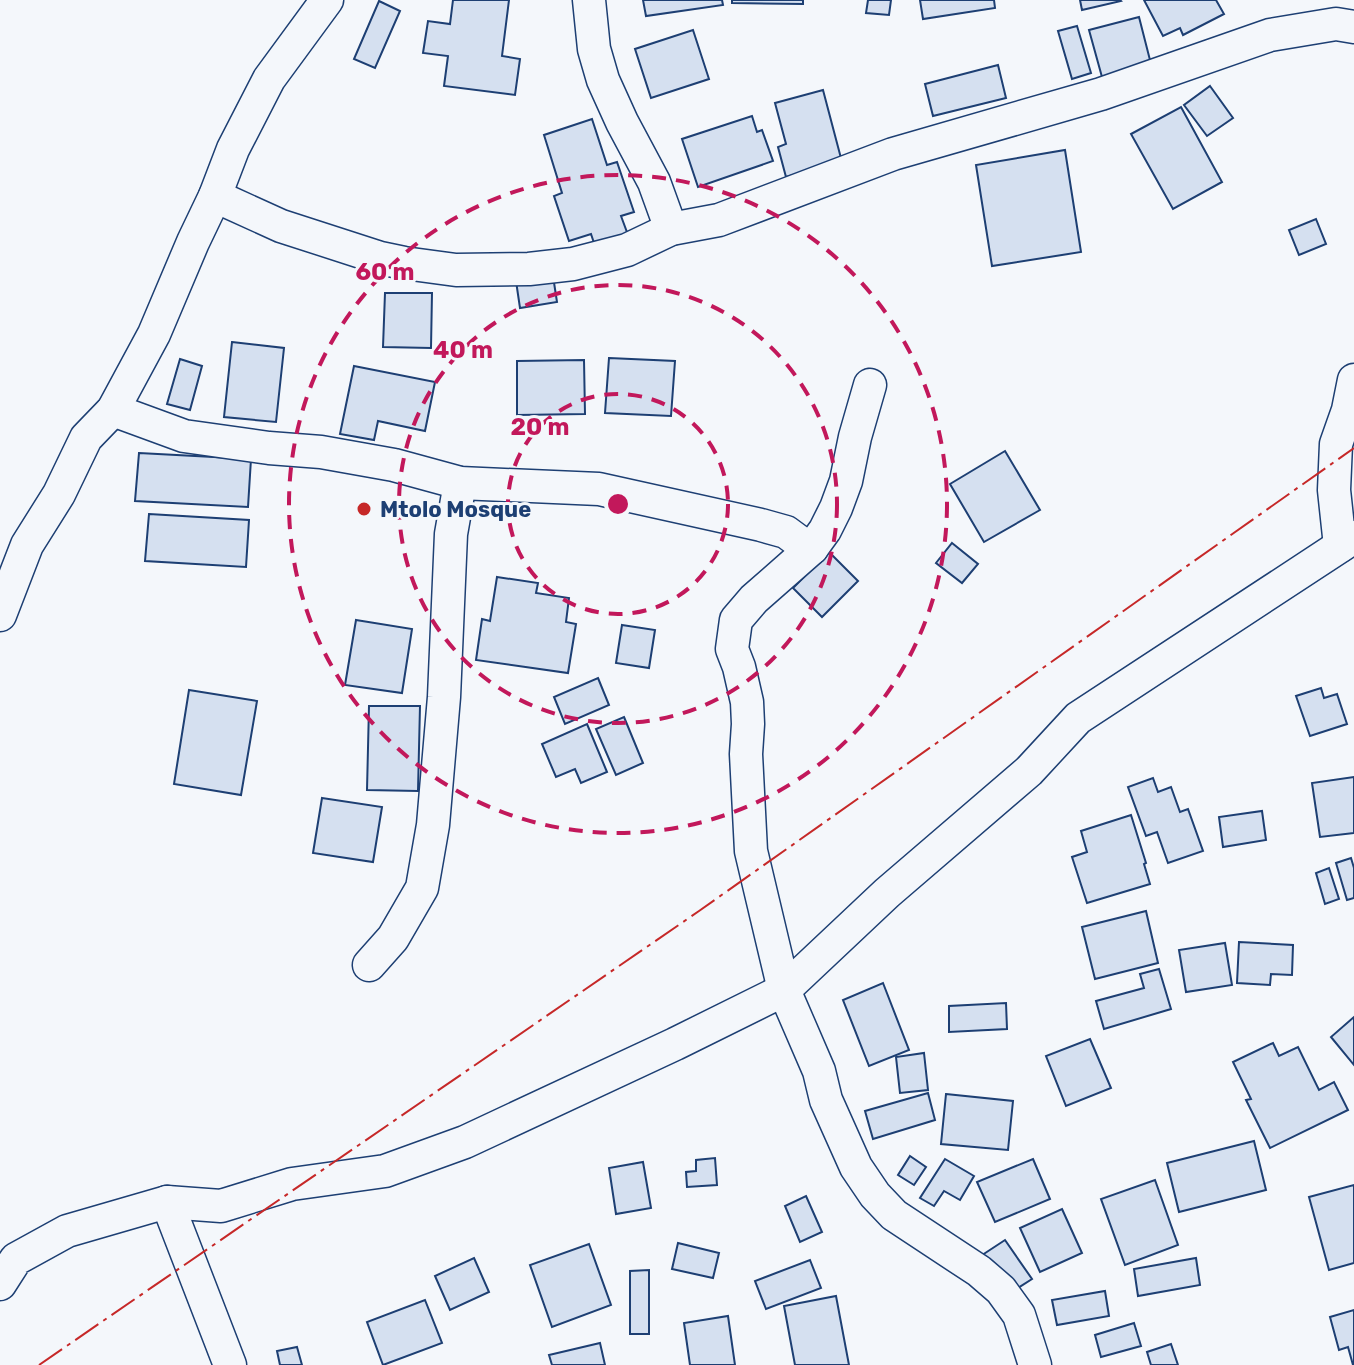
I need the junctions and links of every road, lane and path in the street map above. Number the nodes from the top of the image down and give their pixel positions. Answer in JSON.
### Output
{"nodes":[{"id":1,"x":327,"y":0,"type":"edge"},
{"id":2,"x":589,"y":0,"type":"edge"},
{"id":3,"x":1354,"y":27,"type":"edge"},
{"id":4,"x":215,"y":196,"type":"junction"},
{"id":5,"x":671,"y":229,"type":"junction"},
{"id":6,"x":870,"y":385,"type":"dead end"},
{"id":7,"x":1352,"y":403,"type":"edge"},
{"id":8,"x":113,"y":410,"type":"junction"},
{"id":9,"x":460,"y":483,"type":"junction"},
{"id":10,"x":1347,"y":542,"type":"edge"},
{"id":11,"x":812,"y":548,"type":"junction"},
{"id":12,"x":0,"y":615,"type":"edge"},
{"id":13,"x":369,"y":965,"type":"dead end"},
{"id":14,"x":784,"y":990,"type":"junction"},
{"id":15,"x":167,"y":1202,"type":"junction"},
{"id":16,"x":0,"y":1284,"type":"edge"},
{"id":17,"x":230,"y":1365,"type":"edge"},
{"id":18,"x":1035,"y":1365,"type":"edge"}],
"edges":[{"from":1,"to":4,"type":"street"},
{"from":2,"to":5,"type":"street"},
{"from":3,"to":5,"type":"street"},
{"from":4,"to":5,"type":"street"},
{"from":4,"to":8,"type":"street"},
{"from":6,"to":11,"type":"street"},
{"from":7,"to":10,"type":"street"},
{"from":8,"to":9,"type":"street"},
{"from":8,"to":12,"type":"street"},
{"from":9,"to":11,"type":"street"},
{"from":9,"to":13,"type":"street"},
{"from":10,"to":14,"type":"street"},
{"from":11,"to":14,"type":"street"},
{"from":14,"to":15,"type":"street"},
{"from":14,"to":18,"type":"street"},
{"from":15,"to":16,"type":"street"},
{"from":15,"to":17,"type":"street"}]}
